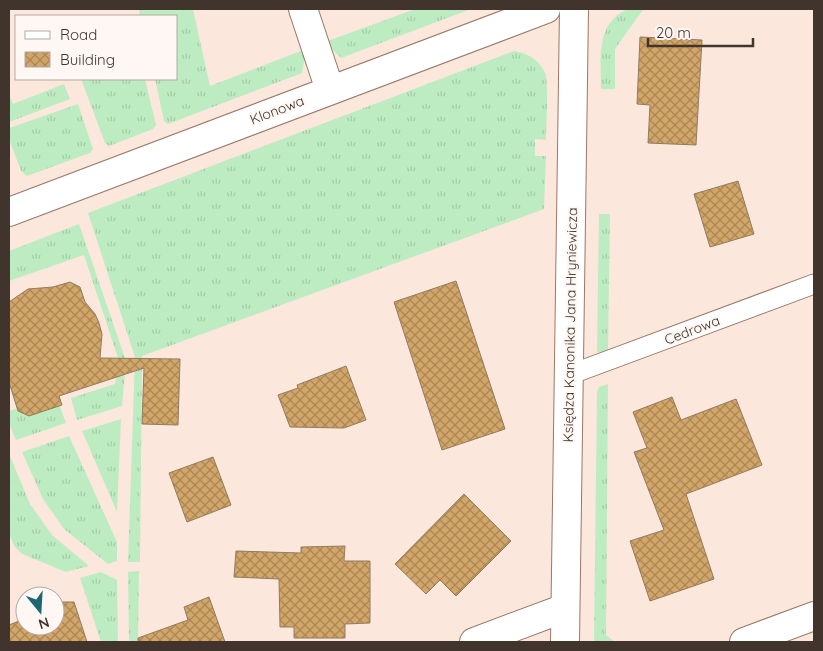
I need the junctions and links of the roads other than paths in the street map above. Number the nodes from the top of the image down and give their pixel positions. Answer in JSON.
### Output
{"nodes":[{"id":1,"x":304,"y":9,"type":"edge"},
{"id":2,"x":546,"y":9,"type":"edge"},
{"id":3,"x":574,"y":9,"type":"edge"},
{"id":4,"x":330,"y":90,"type":"junction"},
{"id":5,"x":9,"y":212,"type":"edge"},
{"id":6,"x":814,"y":284,"type":"edge"},
{"id":7,"x":570,"y":375,"type":"junction"},
{"id":8,"x":566,"y":608,"type":"junction"},
{"id":9,"x":814,"y":616,"type":"edge"},
{"id":10,"x":474,"y":642,"type":"edge"},
{"id":11,"x":565,"y":642,"type":"edge"},
{"id":12,"x":744,"y":642,"type":"edge"}],
"edges":[{"from":1,"to":4,"type":"street"},
{"from":2,"to":4,"type":"street","name":"Klonowa"},
{"from":3,"to":7,"type":"street","name":"Księdza Kanonika Jana Hryniewicza"},
{"from":4,"to":5,"type":"street","name":"Klonowa"},
{"from":6,"to":7,"type":"lane","name":"Cedrowa"},
{"from":7,"to":8,"type":"street","name":"Księdza Kanonika Jana Hryniewicza"},
{"from":8,"to":10,"type":"street"},
{"from":8,"to":11,"type":"street","name":"Księdza Kanonika Jana Hryniewicza"},
{"from":9,"to":12,"type":"street"}]}
